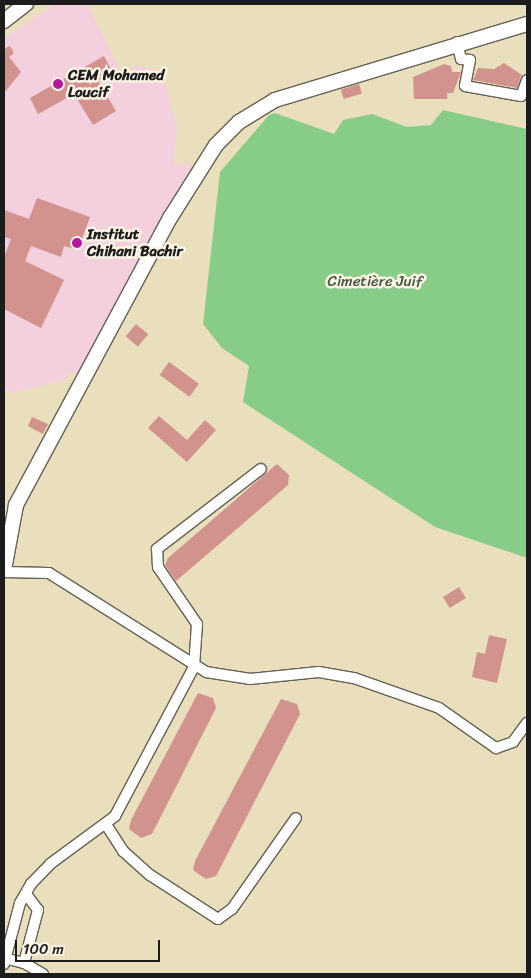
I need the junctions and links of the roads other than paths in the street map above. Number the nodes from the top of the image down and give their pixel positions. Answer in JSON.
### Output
{"nodes":[{"id":1,"x":26,"y":4,"type":"edge"},
{"id":2,"x":4,"y":20,"type":"edge"},
{"id":3,"x":527,"y":24,"type":"edge"},
{"id":4,"x":457,"y":42,"type":"junction"},
{"id":5,"x":527,"y":80,"type":"edge"},
{"id":6,"x":260,"y":469,"type":"dead end"},
{"id":7,"x":4,"y":571,"type":"edge"},
{"id":8,"x":194,"y":667,"type":"junction"},
{"id":9,"x":527,"y":723,"type":"edge"},
{"id":10,"x":296,"y":818,"type":"dead end"},
{"id":11,"x":107,"y":826,"type":"junction"},
{"id":12,"x":26,"y":894,"type":"junction"},
{"id":13,"x":4,"y":960,"type":"edge"},
{"id":14,"x":24,"y":963,"type":"junction"},
{"id":15,"x":42,"y":974,"type":"edge"}],
"edges":[{"from":1,"to":2,"type":"main road"},
{"from":3,"to":4,"type":"main road"},
{"from":4,"to":5,"type":"street"},
{"from":4,"to":7,"type":"main road"},
{"from":6,"to":8,"type":"street"},
{"from":7,"to":8,"type":"street"},
{"from":8,"to":9,"type":"street"},
{"from":8,"to":11,"type":"street"},
{"from":10,"to":11,"type":"street"},
{"from":11,"to":12,"type":"street"},
{"from":12,"to":13,"type":"street"},
{"from":12,"to":14,"type":"street"},
{"from":13,"to":14,"type":"street"},
{"from":14,"to":15,"type":"street"}]}
